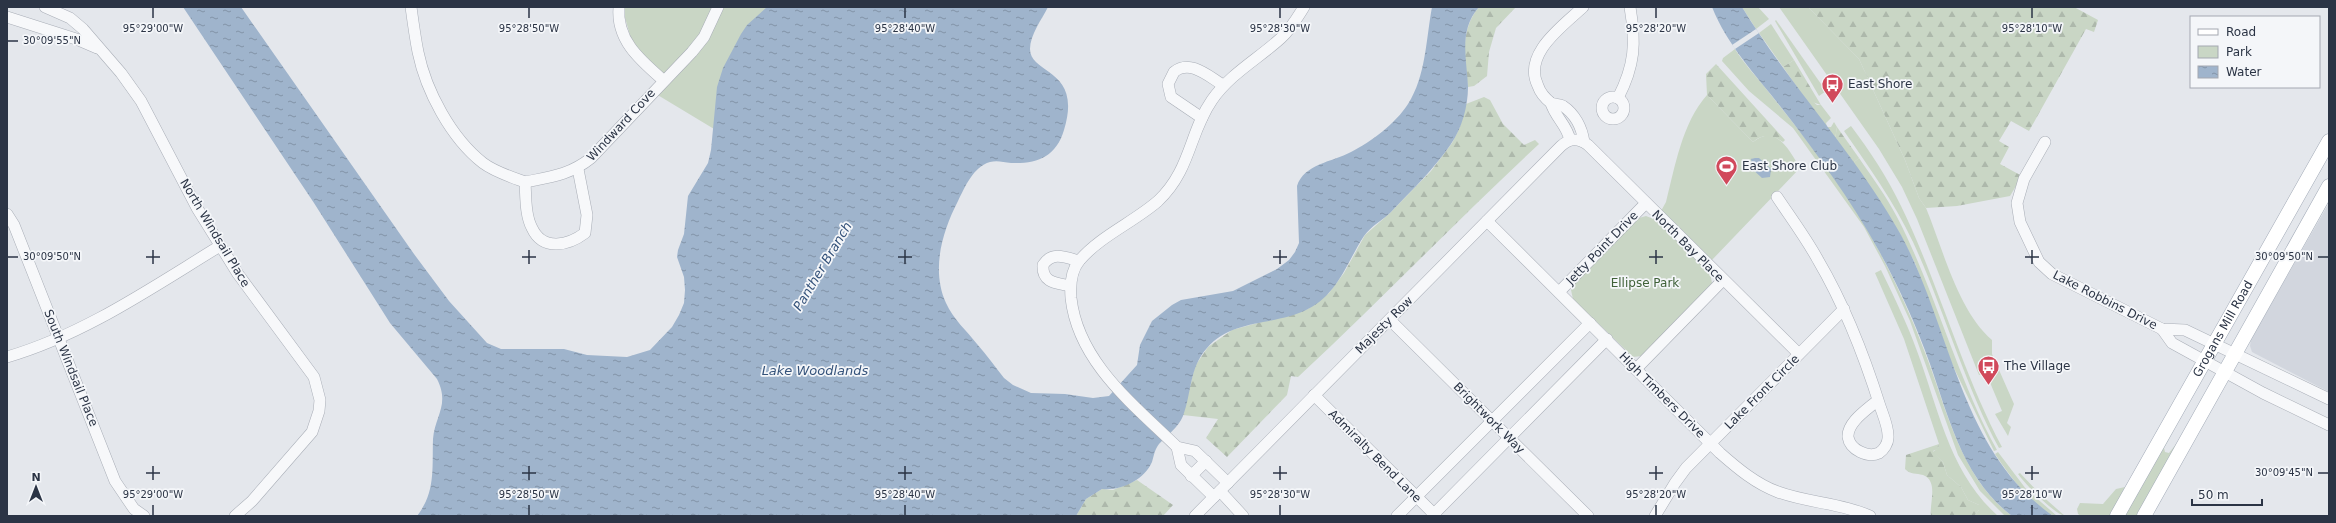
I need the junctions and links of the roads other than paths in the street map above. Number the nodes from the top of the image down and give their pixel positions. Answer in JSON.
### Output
{"nodes":[{"id":1,"x":45,"y":7,"type":"edge"},
{"id":2,"x":411,"y":7,"type":"edge"},
{"id":3,"x":619,"y":7,"type":"edge"},
{"id":4,"x":718,"y":7,"type":"edge"},
{"id":5,"x":1304,"y":7,"type":"edge"},
{"id":6,"x":1583,"y":7,"type":"edge"},
{"id":7,"x":1630,"y":7,"type":"edge"},
{"id":8,"x":7,"y":18,"type":"edge"},
{"id":9,"x":99,"y":49,"type":"junction"},
{"id":10,"x":663,"y":80,"type":"junction"},
{"id":11,"x":1223,"y":85,"type":"junction"},
{"id":12,"x":1618,"y":98,"type":"dead end"},
{"id":13,"x":1202,"y":118,"type":"junction"},
{"id":14,"x":1577,"y":141,"type":"junction"},
{"id":15,"x":2329,"y":141,"type":"edge"},
{"id":16,"x":2045,"y":142,"type":"dead end"},
{"id":17,"x":578,"y":169,"type":"junction"},
{"id":18,"x":525,"y":182,"type":"junction"},
{"id":19,"x":2329,"y":186,"type":"edge"},
{"id":20,"x":1777,"y":197,"type":"dead end"},
{"id":21,"x":1646,"y":203,"type":"junction"},
{"id":22,"x":7,"y":214,"type":"edge"},
{"id":23,"x":1487,"y":221,"type":"junction"},
{"id":24,"x":220,"y":246,"type":"junction"},
{"id":25,"x":1079,"y":261,"type":"junction"},
{"id":26,"x":1723,"y":280,"type":"junction"},
{"id":27,"x":1070,"y":286,"type":"junction"},
{"id":28,"x":1559,"y":292,"type":"junction"},
{"id":29,"x":1844,"y":309,"type":"junction"},
{"id":30,"x":1390,"y":320,"type":"junction"},
{"id":31,"x":1590,"y":323,"type":"junction"},
{"id":32,"x":2162,"y":329,"type":"junction"},
{"id":33,"x":59,"y":339,"type":"junction"},
{"id":34,"x":1607,"y":339,"type":"junction"},
{"id":35,"x":2215,"y":342,"type":"junction"},
{"id":36,"x":2236,"y":353,"type":"junction"},
{"id":37,"x":1799,"y":354,"type":"junction"},
{"id":38,"x":7,"y":357,"type":"edge"},
{"id":39,"x":2204,"y":361,"type":"junction"},
{"id":40,"x":1636,"y":369,"type":"junction"},
{"id":41,"x":2225,"y":373,"type":"junction"},
{"id":42,"x":1314,"y":396,"type":"junction"},
{"id":43,"x":2329,"y":399,"type":"edge"},
{"id":44,"x":1878,"y":400,"type":"junction"},
{"id":45,"x":1491,"y":420,"type":"junction"},
{"id":46,"x":2329,"y":425,"type":"edge"},
{"id":47,"x":1509,"y":438,"type":"junction"},
{"id":48,"x":1711,"y":444,"type":"junction"},
{"id":49,"x":1177,"y":447,"type":"junction"},
{"id":50,"x":1206,"y":461,"type":"junction"},
{"id":51,"x":1191,"y":476,"type":"junction"},
{"id":52,"x":1228,"y":483,"type":"junction"},
{"id":53,"x":1217,"y":494,"type":"junction"},
{"id":54,"x":1416,"y":496,"type":"junction"},
{"id":55,"x":1434,"y":515,"type":"edge"},
{"id":56,"x":144,"y":516,"type":"edge"},
{"id":57,"x":235,"y":516,"type":"edge"},
{"id":58,"x":1195,"y":516,"type":"edge"},
{"id":59,"x":1243,"y":516,"type":"edge"},
{"id":60,"x":1397,"y":516,"type":"edge"},
{"id":61,"x":1588,"y":516,"type":"edge"},
{"id":62,"x":1655,"y":516,"type":"edge"},
{"id":63,"x":1870,"y":516,"type":"edge"},
{"id":64,"x":2117,"y":516,"type":"edge"},
{"id":65,"x":2144,"y":516,"type":"edge"}],
"edges":[{"from":1,"to":9,"type":"street","name":"North Windsail Place"},
{"from":2,"to":18,"type":"street"},
{"from":3,"to":10,"type":"street","name":"Windward Cove"},
{"from":4,"to":10,"type":"street","name":"Windward Cove"},
{"from":5,"to":11,"type":"street"},
{"from":6,"to":14,"type":"street"},
{"from":7,"to":12,"type":"street"},
{"from":8,"to":9,"type":"street","name":"North Windsail Place"},
{"from":9,"to":24,"type":"street","name":"North Windsail Place"},
{"from":10,"to":17,"type":"street","name":"Windward Cove"},
{"from":11,"to":13,"type":"street"},
{"from":11,"to":13,"type":"street"},
{"from":13,"to":25,"type":"street"},
{"from":14,"to":21,"type":"street","name":"North Bay Place"},
{"from":14,"to":23,"type":"street","name":"Majesty Row"},
{"from":15,"to":35,"type":"main road","name":"Grogans Mill Road"},
{"from":16,"to":32,"type":"street","name":"Lake Robbins Drive"},
{"from":17,"to":18,"type":"street","name":"Windward Cove"},
{"from":17,"to":18,"type":"street","name":"Windward Cove"},
{"from":19,"to":36,"type":"main road","name":"Grogans Mill Road"},
{"from":20,"to":29,"type":"street"},
{"from":21,"to":26,"type":"street","name":"North Bay Place"},
{"from":21,"to":28,"type":"street","name":"Jetty Point Drive"},
{"from":22,"to":33,"type":"street","name":"South Windsail Place"},
{"from":23,"to":28,"type":"street","name":"High Timbers Drive"},
{"from":23,"to":30,"type":"street","name":"Majesty Row"},
{"from":24,"to":33,"type":"street"},
{"from":24,"to":57,"type":"street","name":"North Windsail Place"},
{"from":25,"to":27,"type":"street"},
{"from":25,"to":27,"type":"street"},
{"from":26,"to":37,"type":"street","name":"North Bay Place"},
{"from":26,"to":40,"type":"street"},
{"from":27,"to":49,"type":"street"},
{"from":28,"to":31,"type":"street","name":"High Timbers Drive"},
{"from":29,"to":37,"type":"street","name":"Lake Front Circle"},
{"from":29,"to":44,"type":"street"},
{"from":30,"to":42,"type":"street","name":"Majesty Row"},
{"from":30,"to":45,"type":"street","name":"Brightwork Way"},
{"from":31,"to":34,"type":"street","name":"High Timbers Drive"},
{"from":31,"to":45,"type":"street"},
{"from":32,"to":35,"type":"street","name":"Lake Robbins Drive"},
{"from":32,"to":39,"type":"street","name":"Lake Robbins Drive"},
{"from":33,"to":38,"type":"street"},
{"from":33,"to":56,"type":"street","name":"South Windsail Place"},
{"from":34,"to":40,"type":"street","name":"High Timbers Drive"},
{"from":34,"to":47,"type":"street"},
{"from":35,"to":36,"type":"street","name":"Lake Robbins Drive"},
{"from":35,"to":39,"type":"main road","name":"Grogans Mill Road"},
{"from":36,"to":41,"type":"main road","name":"Grogans Mill Road"},
{"from":36,"to":43,"type":"street","name":"Lake Robbins Drive"},
{"from":37,"to":48,"type":"street","name":"Lake Front Circle"},
{"from":39,"to":41,"type":"street","name":"Lake Robbins Drive"},
{"from":39,"to":64,"type":"main road","name":"Grogans Mill Road"},
{"from":40,"to":48,"type":"street","name":"High Timbers Drive"},
{"from":41,"to":46,"type":"street","name":"Lake Robbins Drive"},
{"from":41,"to":65,"type":"main road","name":"Grogans Mill Road"},
{"from":42,"to":52,"type":"street","name":"Majesty Row"},
{"from":42,"to":54,"type":"street","name":"Admiralty Bend Lane"},
{"from":44,"to":44,"type":"street"},
{"from":45,"to":47,"type":"street","name":"Brightwork Way"},
{"from":45,"to":54,"type":"street"},
{"from":47,"to":55,"type":"street"},
{"from":47,"to":61,"type":"street","name":"Brightwork Way"},
{"from":48,"to":62,"type":"street","name":"Lake Front Circle"},
{"from":48,"to":63,"type":"street","name":"High Timbers Drive"},
{"from":49,"to":50,"type":"street"},
{"from":49,"to":51,"type":"street"},
{"from":50,"to":51,"type":"street"},
{"from":50,"to":52,"type":"street"},
{"from":51,"to":53,"type":"street"},
{"from":52,"to":53,"type":"street","name":"Majesty Row"},
{"from":53,"to":58,"type":"street","name":"Majesty Row"},
{"from":53,"to":59,"type":"street"},
{"from":54,"to":55,"type":"street","name":"Admiralty Bend Lane"},
{"from":54,"to":60,"type":"street"}]}
